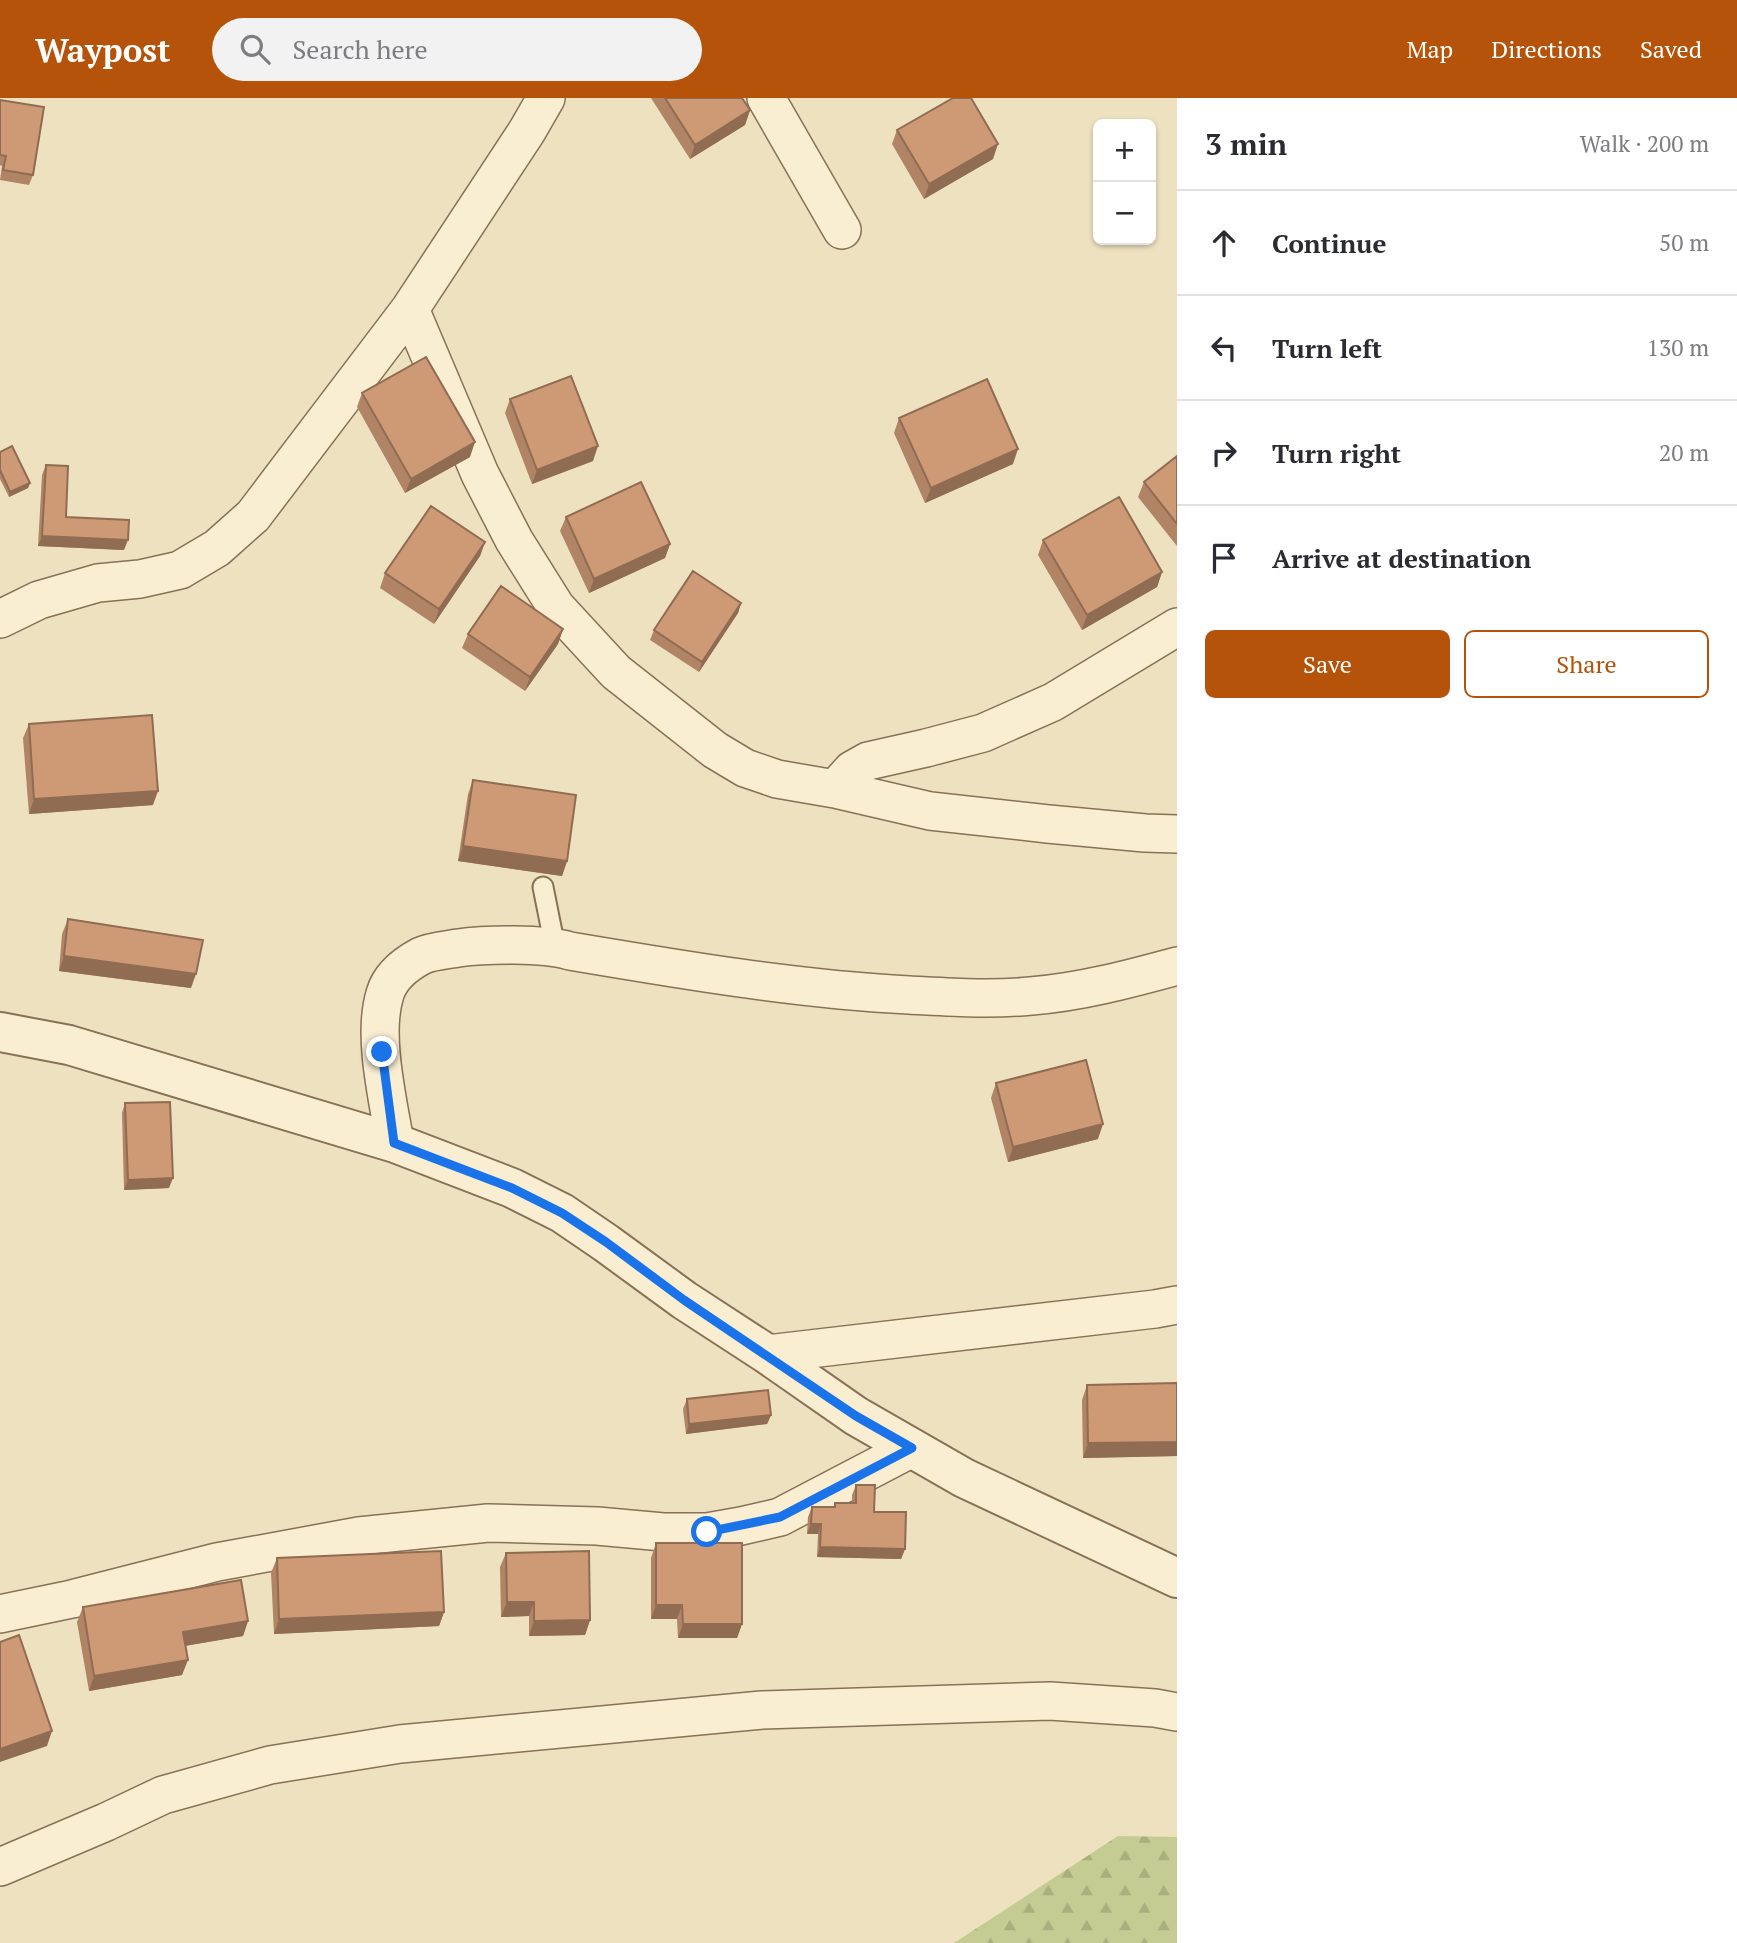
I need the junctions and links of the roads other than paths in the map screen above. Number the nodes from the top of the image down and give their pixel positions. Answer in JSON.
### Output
{"nodes":[{"id":1,"x":547,"y":98,"type":"edge"},
{"id":2,"x":766,"y":98,"type":"edge"},
{"id":3,"x":842,"y":230,"type":"dead end"},
{"id":4,"x":410,"y":309,"type":"junction"},
{"id":5,"x":0,"y":619,"type":"edge"},
{"id":6,"x":1177,"y":627,"type":"edge"},
{"id":7,"x":835,"y":789,"type":"junction"},
{"id":8,"x":1177,"y":834,"type":"edge"},
{"id":9,"x":543,"y":887,"type":"dead end"},
{"id":10,"x":555,"y":947,"type":"junction"},
{"id":11,"x":1177,"y":966,"type":"edge"},
{"id":12,"x":0,"y":1032,"type":"edge"},
{"id":13,"x":394,"y":1143,"type":"junction"},
{"id":14,"x":1177,"y":1305,"type":"edge"},
{"id":15,"x":767,"y":1354,"type":"junction"},
{"id":16,"x":912,"y":1448,"type":"junction"},
{"id":17,"x":1177,"y":1578,"type":"edge"},
{"id":18,"x":0,"y":1614,"type":"edge"},
{"id":19,"x":1177,"y":1712,"type":"edge"},
{"id":20,"x":0,"y":1867,"type":"edge"}],
"edges":[{"from":1,"to":4,"type":"street"},
{"from":2,"to":3,"type":"street"},
{"from":4,"to":5,"type":"street"},
{"from":4,"to":7,"type":"street"},
{"from":6,"to":7,"type":"street"},
{"from":7,"to":8,"type":"street"},
{"from":9,"to":10,"type":"lane"},
{"from":10,"to":11,"type":"street"},
{"from":10,"to":13,"type":"street"},
{"from":12,"to":13,"type":"street"},
{"from":13,"to":15,"type":"street"},
{"from":14,"to":15,"type":"street"},
{"from":15,"to":16,"type":"street"},
{"from":16,"to":17,"type":"street"},
{"from":16,"to":18,"type":"street"},
{"from":19,"to":20,"type":"street"}]}
